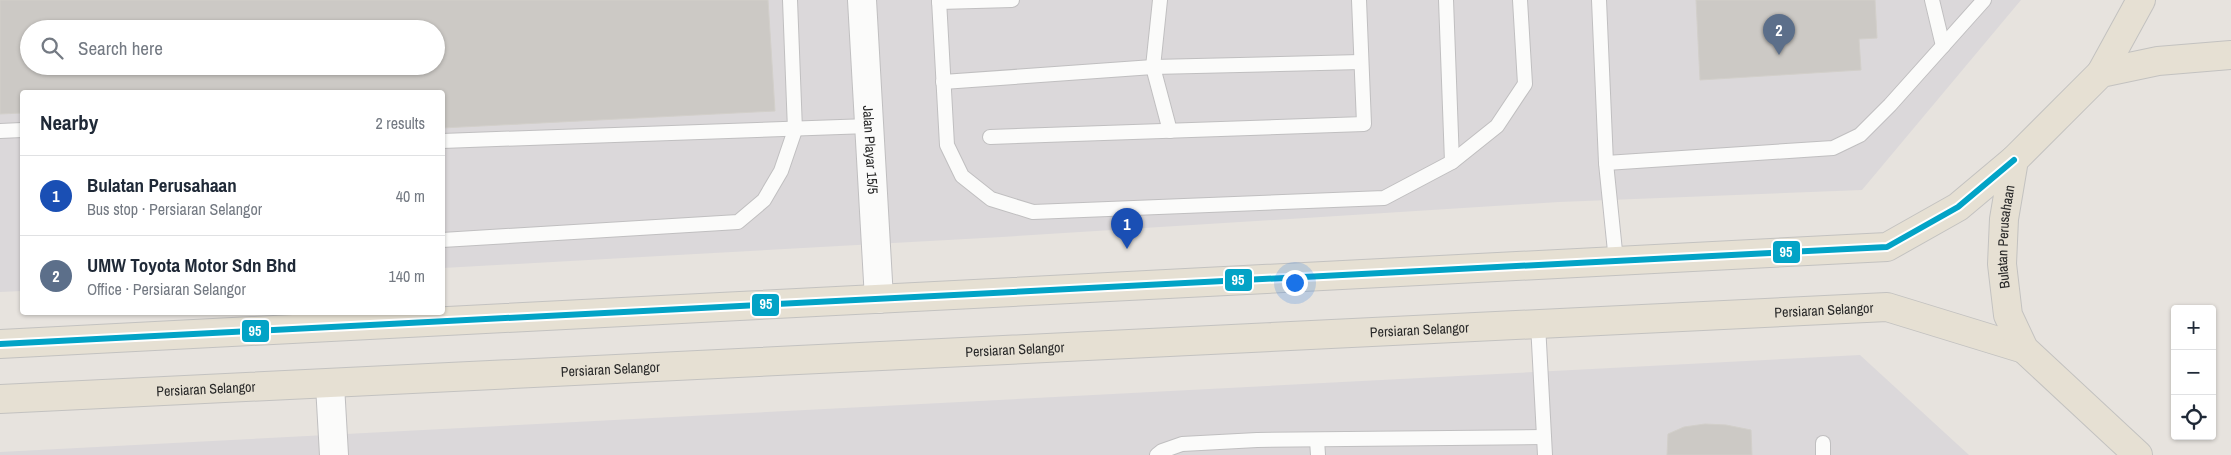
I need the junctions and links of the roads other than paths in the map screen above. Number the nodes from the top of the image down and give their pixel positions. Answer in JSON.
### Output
{"nodes":[{"id":1,"x":790,"y":0,"type":"edge"},
{"id":2,"x":862,"y":0,"type":"edge"},
{"id":3,"x":1012,"y":0,"type":"edge"},
{"id":4,"x":1160,"y":0,"type":"edge"},
{"id":5,"x":1359,"y":0,"type":"edge"},
{"id":6,"x":1446,"y":0,"type":"edge"},
{"id":7,"x":1520,"y":0,"type":"edge"},
{"id":8,"x":1599,"y":0,"type":"edge"},
{"id":9,"x":1932,"y":0,"type":"edge"},
{"id":10,"x":1984,"y":0,"type":"edge"},
{"id":11,"x":2141,"y":0,"type":"edge"},
{"id":12,"x":939,"y":1,"type":"edge"},
{"id":13,"x":1943,"y":46,"type":"junction"},
{"id":14,"x":2231,"y":55,"type":"edge"},
{"id":15,"x":1361,"y":62,"type":"junction"},
{"id":16,"x":1153,"y":67,"type":"junction"},
{"id":17,"x":2101,"y":73,"type":"junction"},
{"id":18,"x":944,"y":82,"type":"junction"},
{"id":19,"x":869,"y":126,"type":"junction"},
{"id":20,"x":20,"y":130,"type":"edge"},
{"id":21,"x":795,"y":130,"type":"junction"},
{"id":22,"x":0,"y":131,"type":"edge"},
{"id":23,"x":1170,"y":131,"type":"junction"},
{"id":24,"x":990,"y":137,"type":"dead end"},
{"id":25,"x":445,"y":141,"type":"edge"},
{"id":26,"x":2014,"y":160,"type":"junction"},
{"id":27,"x":1452,"y":162,"type":"junction"},
{"id":28,"x":1606,"y":163,"type":"junction"},
{"id":29,"x":445,"y":240,"type":"edge"},
{"id":30,"x":1616,"y":261,"type":"junction"},
{"id":31,"x":879,"y":299,"type":"junction"},
{"id":32,"x":1538,"y":324,"type":"junction"},
{"id":33,"x":0,"y":344,"type":"edge"},
{"id":34,"x":2024,"y":349,"type":"junction"},
{"id":35,"x":330,"y":385,"type":"junction"},
{"id":36,"x":0,"y":399,"type":"edge"},
{"id":37,"x":1544,"y":437,"type":"junction"},
{"id":38,"x":1316,"y":440,"type":"junction"},
{"id":39,"x":334,"y":455,"type":"edge"},
{"id":40,"x":1157,"y":455,"type":"edge"},
{"id":41,"x":1318,"y":455,"type":"edge"},
{"id":42,"x":1545,"y":455,"type":"edge"},
{"id":43,"x":2138,"y":455,"type":"edge"}],
"edges":[{"from":1,"to":21,"type":"lane"},
{"from":2,"to":19,"type":"street","name":"Jalan Playar 15/5"},
{"from":3,"to":12,"type":"lane"},
{"from":4,"to":16,"type":"lane"},
{"from":5,"to":15,"type":"lane"},
{"from":6,"to":27,"type":"lane"},
{"from":7,"to":27,"type":"lane"},
{"from":8,"to":28,"type":"lane"},
{"from":9,"to":13,"type":"lane"},
{"from":10,"to":13,"type":"lane"},
{"from":11,"to":17,"type":"main road"},
{"from":12,"to":18,"type":"lane"},
{"from":13,"to":28,"type":"lane"},
{"from":14,"to":17,"type":"main road"},
{"from":15,"to":16,"type":"lane"},
{"from":15,"to":23,"type":"lane"},
{"from":16,"to":18,"type":"lane"},
{"from":16,"to":23,"type":"lane"},
{"from":17,"to":26,"type":"main road"},
{"from":18,"to":27,"type":"lane"},
{"from":19,"to":21,"type":"lane"},
{"from":19,"to":31,"type":"street","name":"Jalan Playar 15/5"},
{"from":20,"to":22,"type":"lane"},
{"from":21,"to":25,"type":"lane"},
{"from":21,"to":29,"type":"lane"},
{"from":23,"to":24,"type":"lane"},
{"from":26,"to":30,"type":"main road"},
{"from":26,"to":34,"type":"main road","name":"Bulatan Perusahaan"},
{"from":28,"to":30,"type":"lane"},
{"from":30,"to":31,"type":"main road"},
{"from":31,"to":33,"type":"main road"},
{"from":32,"to":34,"type":"main road","name":"Persiaran Selangor"},
{"from":32,"to":35,"type":"main road","name":"Persiaran Selangor"},
{"from":32,"to":37,"type":"lane"},
{"from":34,"to":43,"type":"main road","name":"Bulatan Perusahaan"},
{"from":35,"to":36,"type":"main road","name":"Persiaran Selangor"},
{"from":35,"to":39,"type":"street"},
{"from":37,"to":38,"type":"lane"},
{"from":37,"to":42,"type":"lane"},
{"from":38,"to":40,"type":"lane"},
{"from":38,"to":41,"type":"lane"}]}
